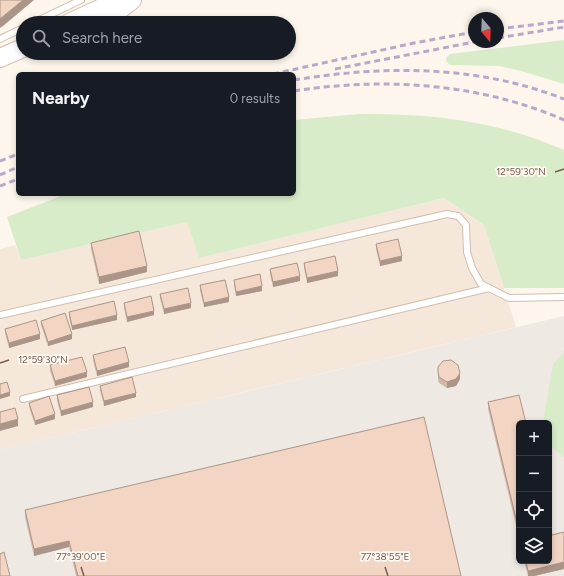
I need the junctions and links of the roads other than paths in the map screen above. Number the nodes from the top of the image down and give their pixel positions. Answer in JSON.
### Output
{"nodes":[{"id":1,"x":81,"y":0,"type":"edge"},
{"id":2,"x":116,"y":0,"type":"edge"},
{"id":3,"x":132,"y":0,"type":"edge"},
{"id":4,"x":48,"y":16,"type":"edge"},
{"id":5,"x":84,"y":16,"type":"edge"},
{"id":6,"x":107,"y":16,"type":"edge"},
{"id":7,"x":16,"y":31,"type":"edge"},
{"id":8,"x":0,"y":39,"type":"edge"},
{"id":9,"x":16,"y":51,"type":"edge"},
{"id":10,"x":0,"y":58,"type":"edge"},
{"id":11,"x":490,"y":288,"type":"junction"},
{"id":12,"x":564,"y":297,"type":"edge"},
{"id":13,"x":0,"y":315,"type":"edge"},
{"id":14,"x":23,"y":399,"type":"dead end"}],
"edges":[{"from":1,"to":4,"type":"lane"},
{"from":2,"to":5,"type":"main road"},
{"from":3,"to":6,"type":"main road"},
{"from":7,"to":8,"type":"lane"},
{"from":9,"to":10,"type":"main road"},
{"from":11,"to":12,"type":"lane"},
{"from":11,"to":13,"type":"lane"},
{"from":11,"to":14,"type":"lane"}]}
